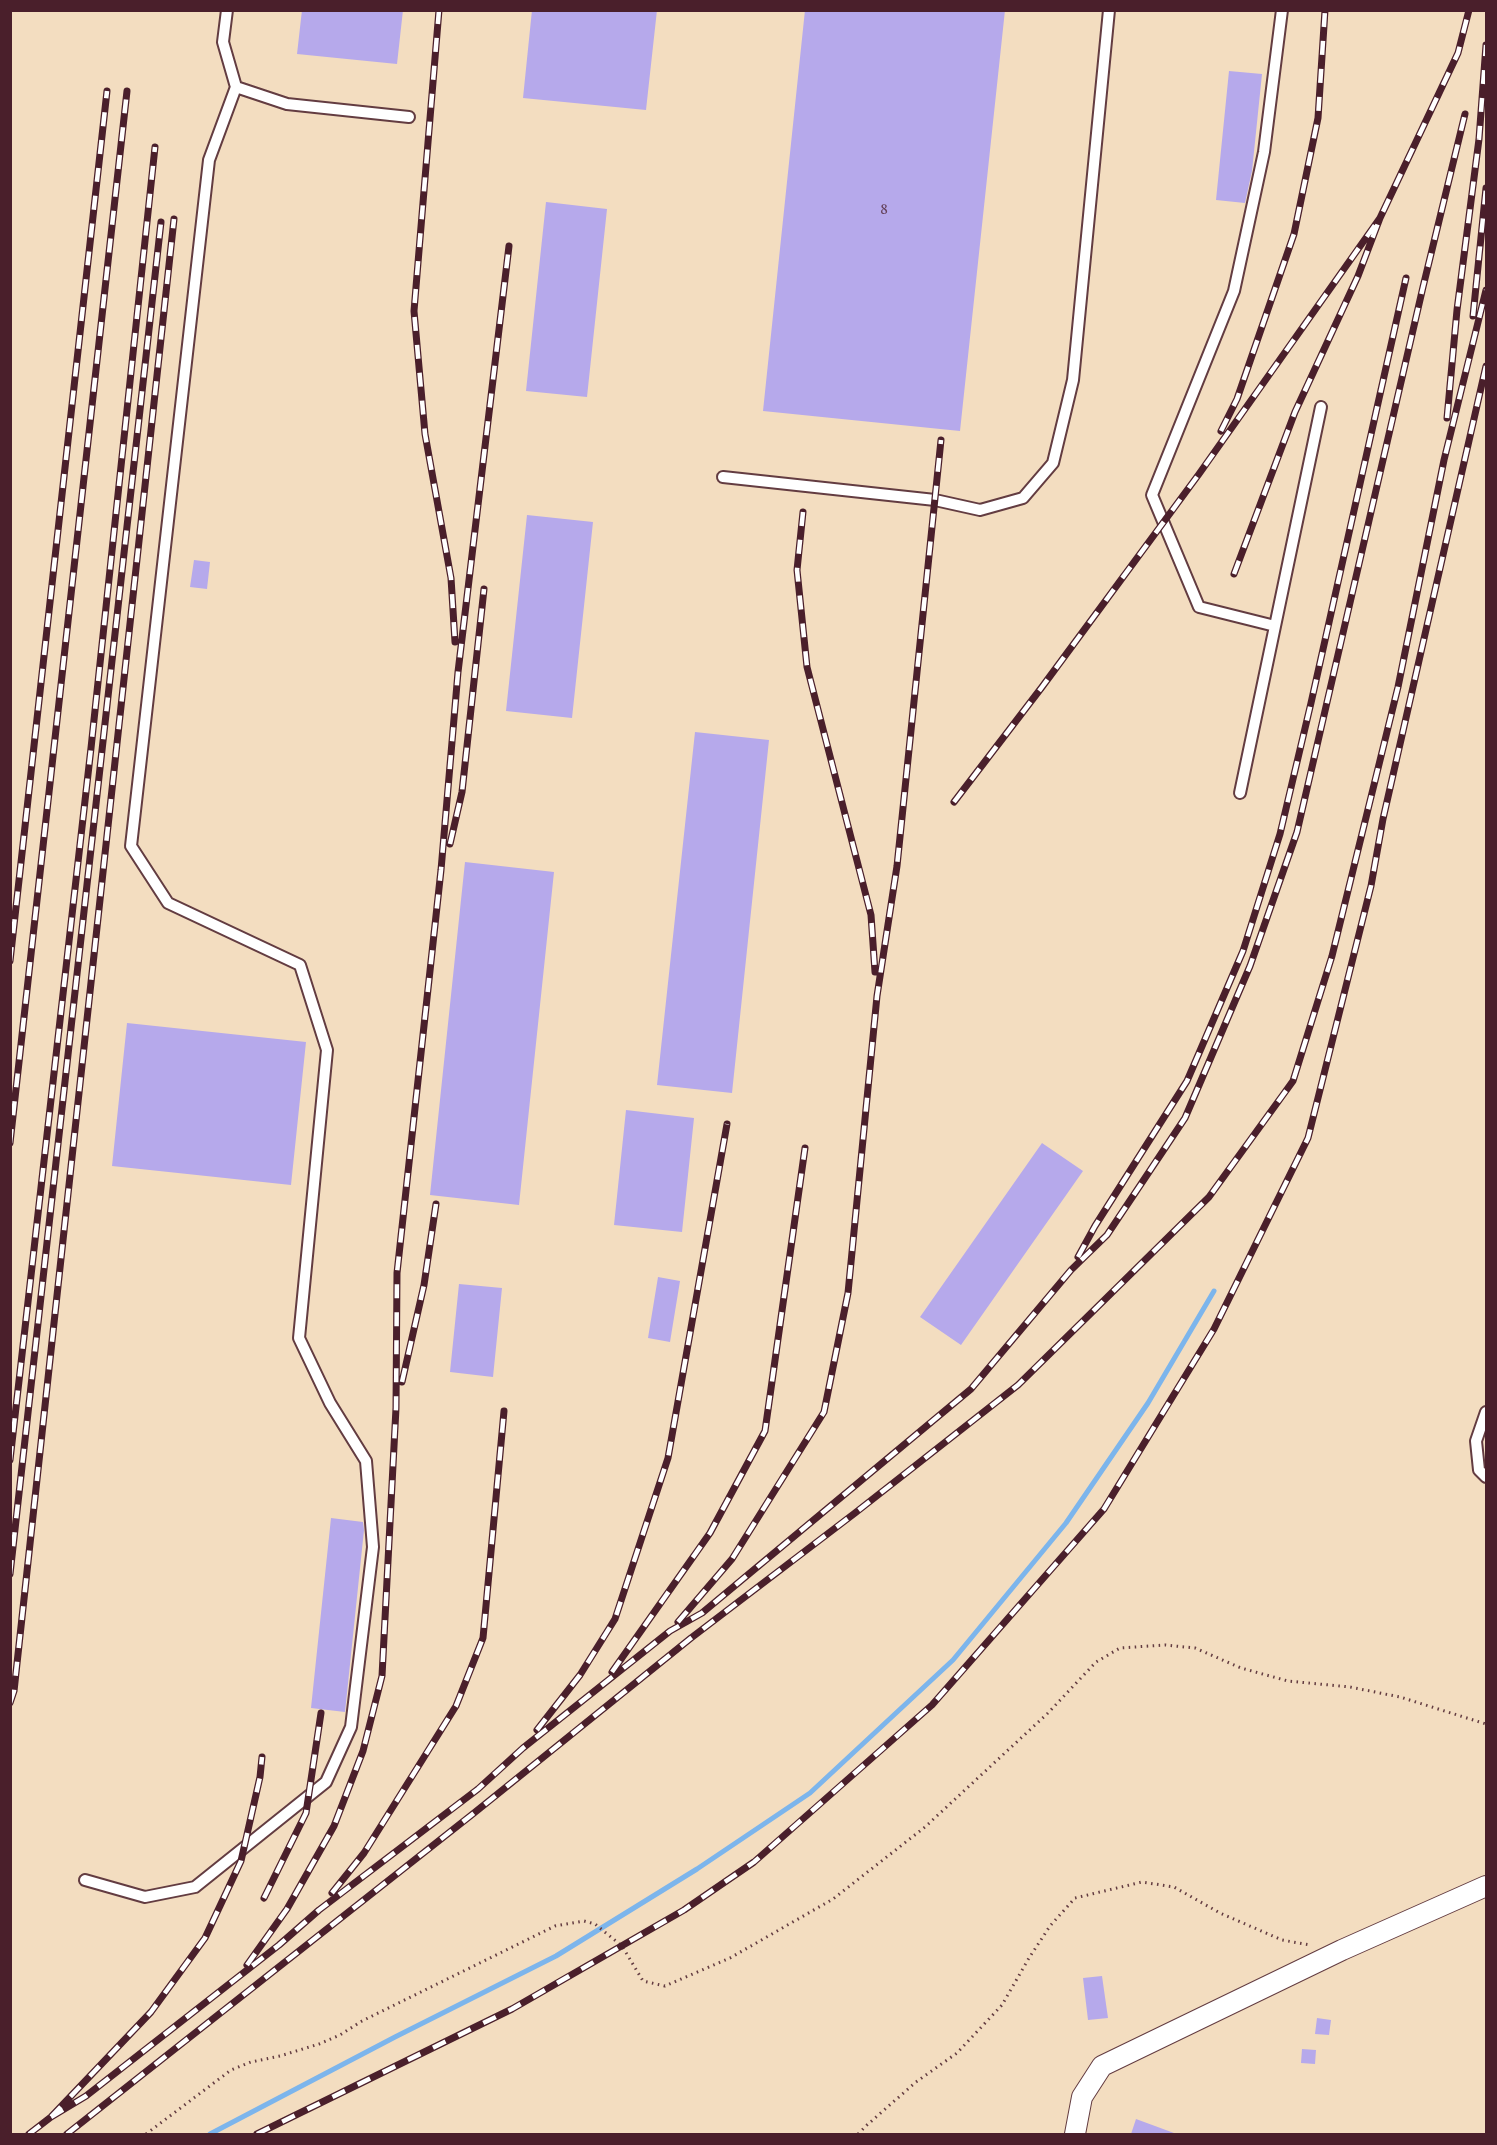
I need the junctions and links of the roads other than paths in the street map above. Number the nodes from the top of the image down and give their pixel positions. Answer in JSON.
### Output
{"nodes":[{"id":1,"x":226,"y":10,"type":"edge"},
{"id":2,"x":1109,"y":10,"type":"edge"},
{"id":3,"x":1282,"y":10,"type":"edge"},
{"id":4,"x":236,"y":87,"type":"junction"},
{"id":5,"x":409,"y":117,"type":"dead end"},
{"id":6,"x":1321,"y":408,"type":"dead end"},
{"id":7,"x":723,"y":477,"type":"dead end"},
{"id":8,"x":1275,"y":626,"type":"junction"},
{"id":9,"x":1240,"y":793,"type":"dead end"},
{"id":10,"x":1486,"y":1412,"type":"edge"},
{"id":11,"x":1486,"y":1477,"type":"edge"},
{"id":12,"x":85,"y":1880,"type":"dead end"},
{"id":13,"x":1486,"y":1886,"type":"edge"},
{"id":14,"x":1075,"y":2134,"type":"edge"}],
"edges":[{"from":1,"to":4,"type":"lane"},
{"from":2,"to":7,"type":"lane"},
{"from":3,"to":8,"type":"lane"},
{"from":4,"to":5,"type":"lane"},
{"from":4,"to":12,"type":"lane"},
{"from":6,"to":8,"type":"lane"},
{"from":8,"to":9,"type":"lane"},
{"from":10,"to":11,"type":"lane"},
{"from":13,"to":14,"type":"street"}]}
